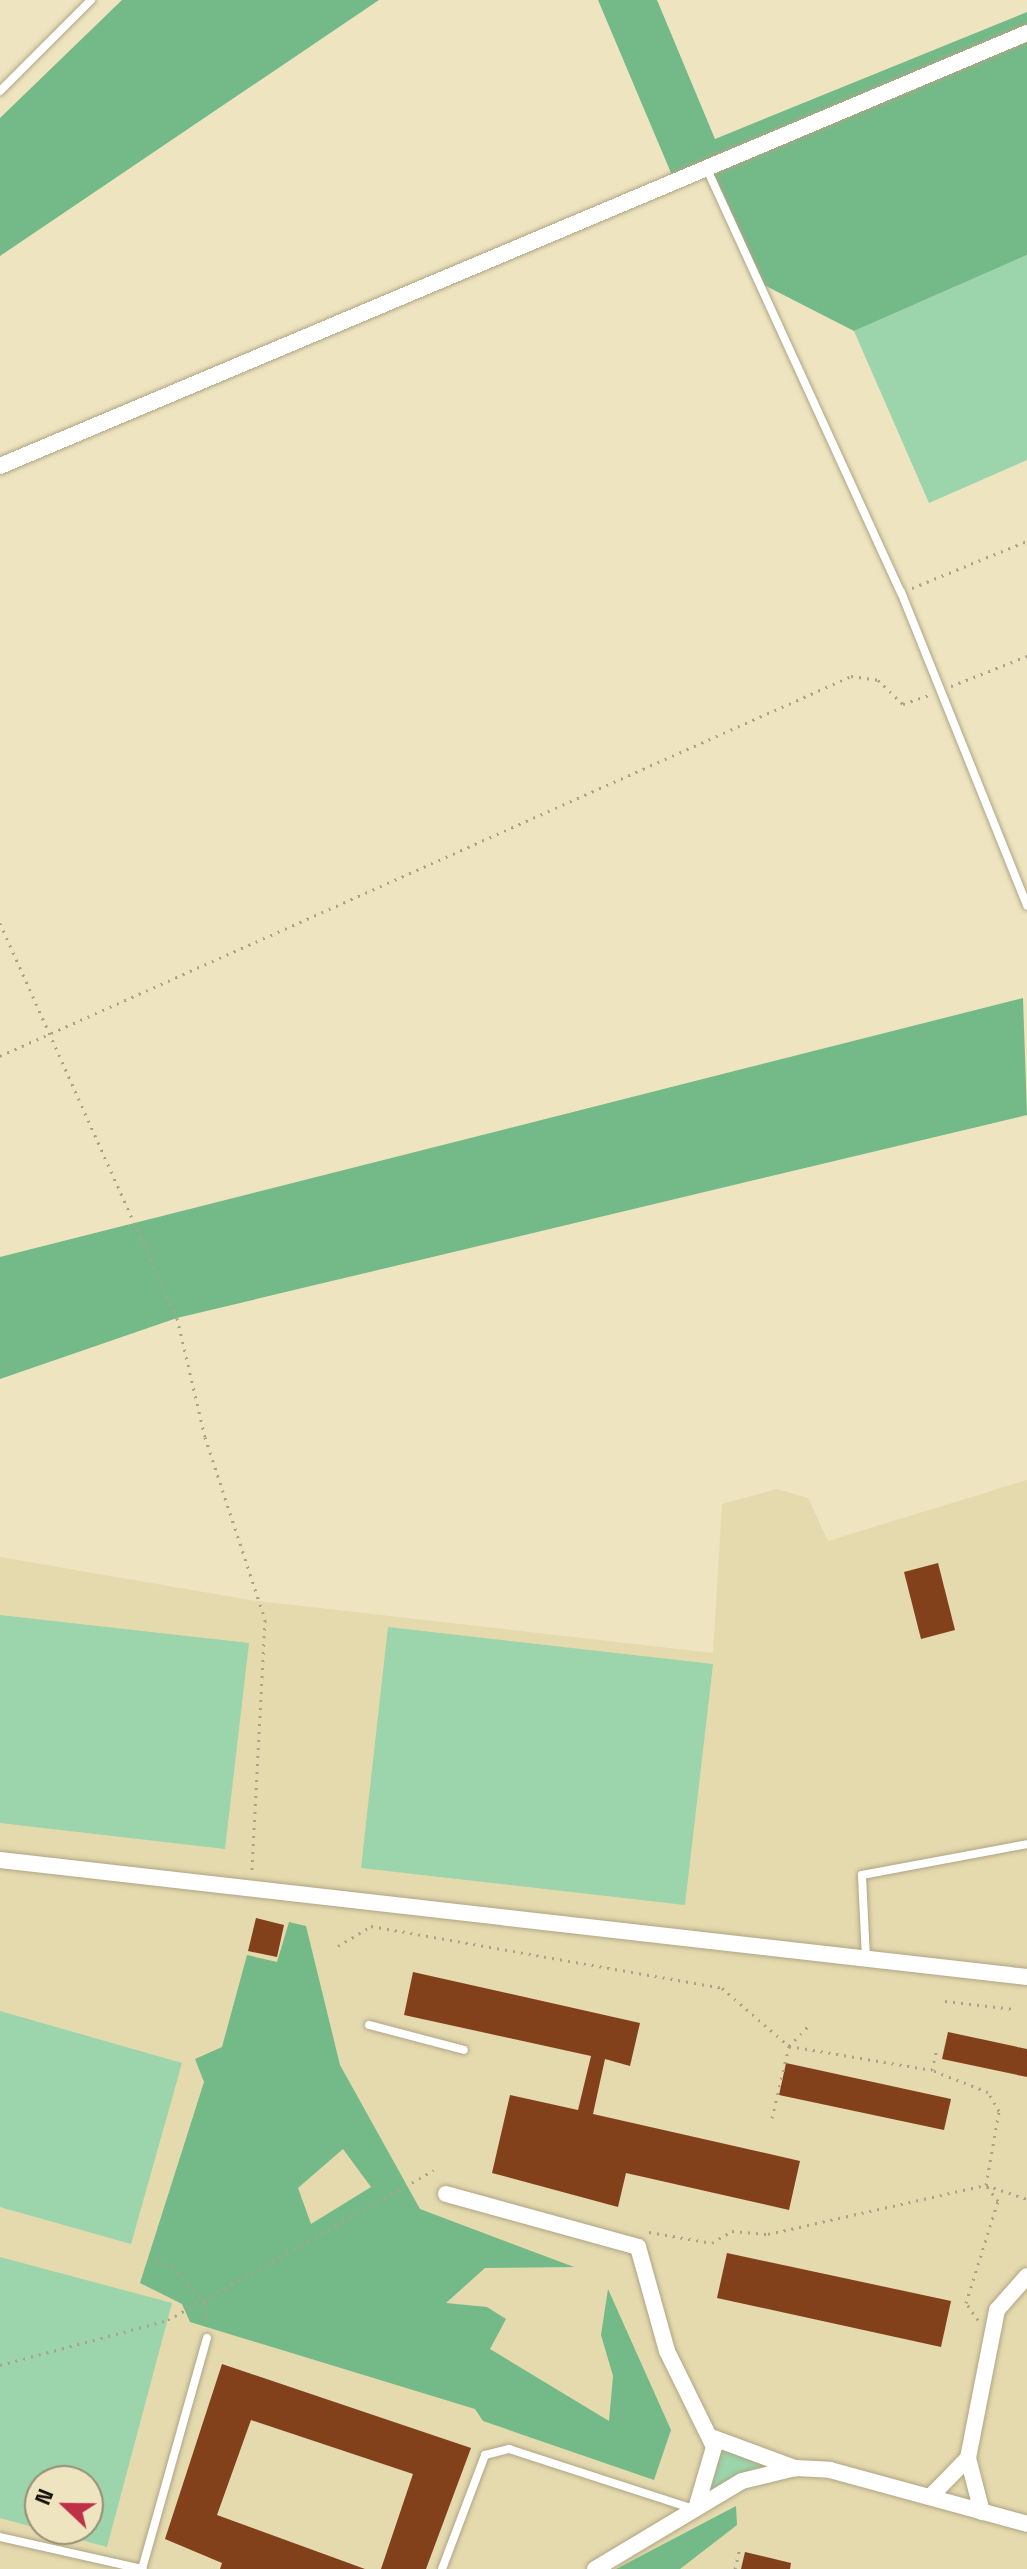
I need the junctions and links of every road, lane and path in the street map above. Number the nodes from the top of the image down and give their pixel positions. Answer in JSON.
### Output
{"nodes":[{"id":1,"x":91,"y":0,"type":"edge"},
{"id":2,"x":1027,"y":33,"type":"edge"},
{"id":3,"x":0,"y":91,"type":"edge"},
{"id":4,"x":706,"y":167,"type":"junction"},
{"id":5,"x":0,"y":466,"type":"edge"},
{"id":6,"x":1027,"y":541,"type":"edge"},
{"id":7,"x":901,"y":592,"type":"junction"},
{"id":8,"x":1027,"y":656,"type":"edge"},
{"id":9,"x":940,"y":691,"type":"junction"},
{"id":10,"x":1027,"y":906,"type":"edge"},
{"id":11,"x":0,"y":923,"type":"edge"},
{"id":12,"x":47,"y":1036,"type":"junction"},
{"id":13,"x":0,"y":1056,"type":"edge"},
{"id":14,"x":1027,"y":1844,"type":"edge"},
{"id":15,"x":0,"y":1860,"type":"edge"},
{"id":16,"x":251,"y":1891,"type":"junction"},
{"id":17,"x":338,"y":1946,"type":"dead end"},
{"id":18,"x":866,"y":1963,"type":"junction"},
{"id":19,"x":1027,"y":1977,"type":"edge"},
{"id":20,"x":945,"y":2001,"type":"dead end"},
{"id":21,"x":1014,"y":2009,"type":"dead end"},
{"id":22,"x":369,"y":2025,"type":"dead end"},
{"id":23,"x":809,"y":2025,"type":"dead end"},
{"id":24,"x":789,"y":2046,"type":"junction"},
{"id":25,"x":937,"y":2048,"type":"dead end"},
{"id":26,"x":464,"y":2050,"type":"dead end"},
{"id":27,"x":932,"y":2070,"type":"junction"},
{"id":28,"x":772,"y":2118,"type":"dead end"},
{"id":29,"x":434,"y":2170,"type":"dead end"},
{"id":30,"x":986,"y":2185,"type":"junction"},
{"id":31,"x":446,"y":2194,"type":"dead end"},
{"id":32,"x":1027,"y":2199,"type":"edge"},
{"id":33,"x":638,"y":2247,"type":"junction"},
{"id":34,"x":148,"y":2258,"type":"dead end"},
{"id":35,"x":1027,"y":2276,"type":"edge"},
{"id":36,"x":205,"y":2302,"type":"junction"},
{"id":37,"x":991,"y":2336,"type":"junction"},
{"id":38,"x":207,"y":2338,"type":"joint"},
{"id":39,"x":0,"y":2365,"type":"edge"},
{"id":40,"x":711,"y":2437,"type":"junction"},
{"id":41,"x":968,"y":2458,"type":"junction"},
{"id":42,"x":795,"y":2468,"type":"junction"},
{"id":43,"x":930,"y":2497,"type":"junction"},
{"id":44,"x":694,"y":2506,"type":"junction"},
{"id":45,"x":982,"y":2512,"type":"junction"},
{"id":46,"x":1027,"y":2524,"type":"edge"},
{"id":47,"x":0,"y":2537,"type":"edge"},
{"id":48,"x":740,"y":2547,"type":"dead end"},
{"id":49,"x":143,"y":2569,"type":"edge"},
{"id":50,"x":442,"y":2569,"type":"edge"},
{"id":51,"x":595,"y":2569,"type":"edge"},
{"id":52,"x":735,"y":2569,"type":"edge"}],
"edges":[{"from":1,"to":3,"type":"lane"},
{"from":2,"to":4,"type":"street"},
{"from":4,"to":5,"type":"street"},
{"from":4,"to":7,"type":"lane"},
{"from":6,"to":7,"type":"path"},
{"from":7,"to":9,"type":"lane"},
{"from":8,"to":9,"type":"path"},
{"from":9,"to":10,"type":"lane"},
{"from":9,"to":12,"type":"path"},
{"from":11,"to":12,"type":"path"},
{"from":12,"to":13,"type":"path"},
{"from":12,"to":16,"type":"path"},
{"from":14,"to":18,"type":"lane"},
{"from":15,"to":16,"type":"street"},
{"from":16,"to":18,"type":"street"},
{"from":17,"to":24,"type":"path"},
{"from":18,"to":19,"type":"street"},
{"from":20,"to":21,"type":"path"},
{"from":22,"to":26,"type":"lane"},
{"from":23,"to":24,"type":"path"},
{"from":24,"to":27,"type":"path"},
{"from":24,"to":28,"type":"path"},
{"from":25,"to":27,"type":"path"},
{"from":27,"to":30,"type":"path"},
{"from":29,"to":36,"type":"path"},
{"from":30,"to":32,"type":"path"},
{"from":30,"to":33,"type":"path"},
{"from":30,"to":37,"type":"path"},
{"from":31,"to":33,"type":"street"},
{"from":33,"to":40,"type":"street"},
{"from":34,"to":36,"type":"path"},
{"from":35,"to":37,"type":"street"},
{"from":36,"to":38,"type":"path"},
{"from":36,"to":39,"type":"path"},
{"from":37,"to":41,"type":"street"},
{"from":38,"to":49,"type":"lane"},
{"from":40,"to":42,"type":"street"},
{"from":40,"to":44,"type":"street"},
{"from":41,"to":43,"type":"street"},
{"from":41,"to":45,"type":"street"},
{"from":42,"to":43,"type":"street"},
{"from":42,"to":44,"type":"street"},
{"from":43,"to":45,"type":"street"},
{"from":44,"to":50,"type":"lane"},
{"from":44,"to":51,"type":"street"},
{"from":45,"to":46,"type":"street"},
{"from":47,"to":49,"type":"lane"},
{"from":48,"to":52,"type":"path"}]}
